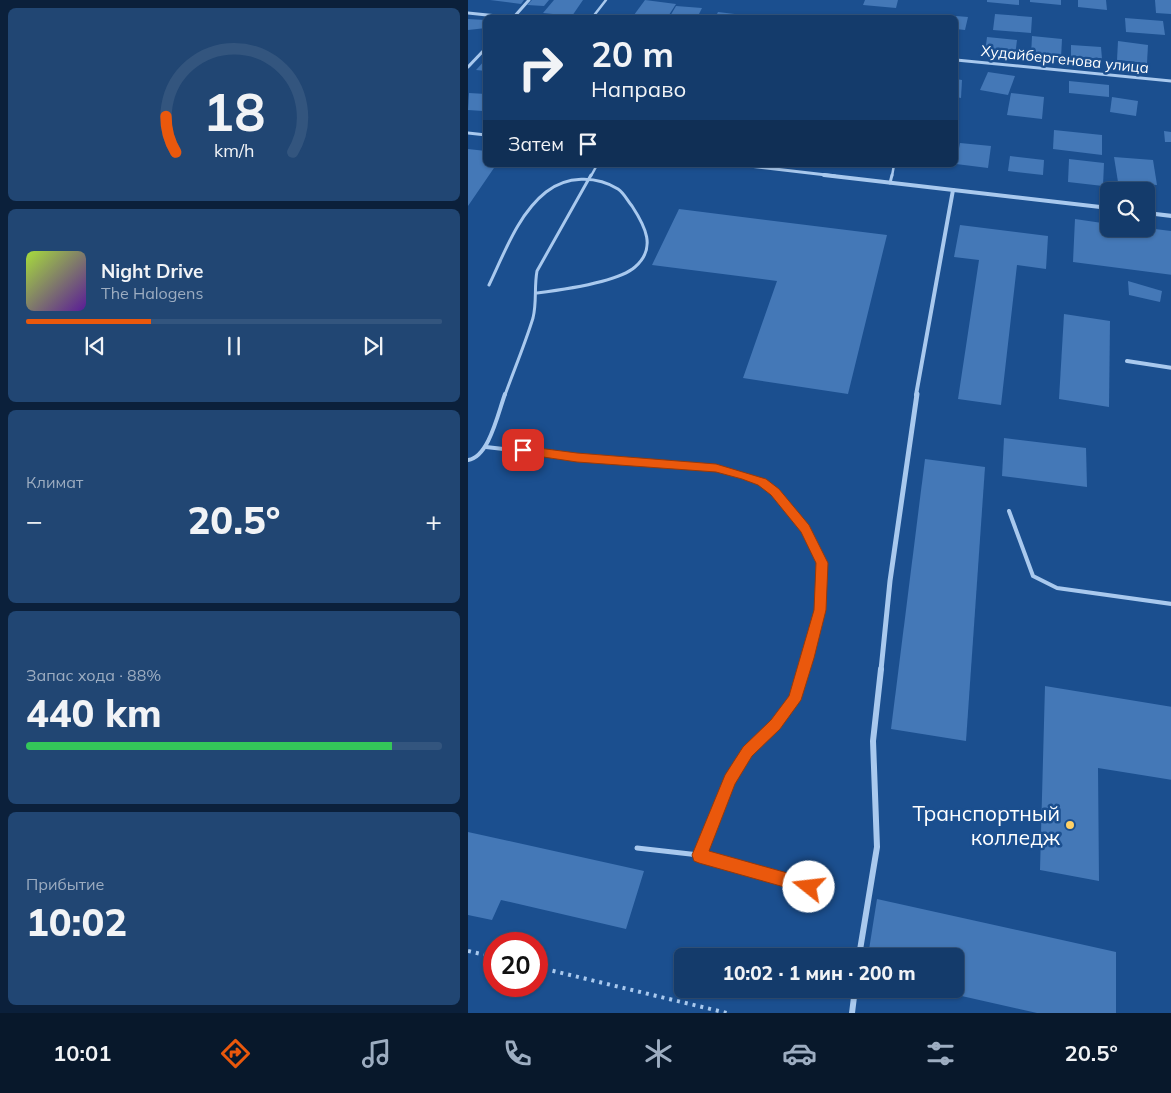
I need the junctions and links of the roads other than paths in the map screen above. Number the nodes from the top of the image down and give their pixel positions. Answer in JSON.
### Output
{"nodes":[{"id":1,"x":529,"y":0,"type":"edge"},
{"id":2,"x":606,"y":0,"type":"edge"},
{"id":3,"x":468,"y":12,"type":"edge"},
{"id":4,"x":496,"y":15,"type":"edge"},
{"id":5,"x":516,"y":15,"type":"edge"},
{"id":6,"x":594,"y":15,"type":"edge"},
{"id":7,"x":483,"y":51,"type":"edge"},
{"id":8,"x":958,"y":60,"type":"edge"},
{"id":9,"x":468,"y":67,"type":"edge"},
{"id":10,"x":1172,"y":81,"type":"edge"},
{"id":11,"x":468,"y":133,"type":"edge"},
{"id":12,"x":483,"y":135,"type":"edge"},
{"id":13,"x":596,"y":167,"type":"edge"},
{"id":14,"x":758,"y":167,"type":"edge"},
{"id":15,"x":894,"y":167,"type":"edge"},
{"id":16,"x":588,"y":181,"type":"junction"},
{"id":17,"x":890,"y":183,"type":"junction"},
{"id":18,"x":953,"y":190,"type":"junction"},
{"id":19,"x":1100,"y":207,"type":"edge"},
{"id":20,"x":1155,"y":214,"type":"edge"},
{"id":21,"x":1172,"y":216,"type":"edge"},
{"id":22,"x":488,"y":285,"type":"dead end"},
{"id":23,"x":537,"y":293,"type":"junction"},
{"id":24,"x":1127,"y":361,"type":"dead end"},
{"id":25,"x":1172,"y":368,"type":"edge"},
{"id":26,"x":486,"y":447,"type":"junction"},
{"id":27,"x":468,"y":460,"type":"edge"},
{"id":28,"x":1009,"y":511,"type":"dead end"},
{"id":29,"x":1172,"y":604,"type":"edge"},
{"id":30,"x":637,"y":848,"type":"dead end"},
{"id":31,"x":699,"y":855,"type":"junction"},
{"id":32,"x":809,"y":887,"type":"dead end"},
{"id":33,"x":860,"y":948,"type":"edge"},
{"id":34,"x":854,"y":998,"type":"edge"},
{"id":35,"x":852,"y":1013,"type":"edge"}],
"edges":[{"from":1,"to":5,"type":"street"},
{"from":2,"to":6,"type":"lane"},
{"from":3,"to":4,"type":"street"},
{"from":7,"to":9,"type":"street"},
{"from":8,"to":10,"type":"street","name":"Худайбергенова улица"},
{"from":11,"to":12,"type":"street"},
{"from":13,"to":16,"type":"lane"},
{"from":14,"to":17,"type":"street"},
{"from":15,"to":17,"type":"lane"},
{"from":16,"to":22,"type":"lane"},
{"from":16,"to":23,"type":"lane"},
{"from":16,"to":23,"type":"lane"},
{"from":17,"to":18,"type":"street"},
{"from":18,"to":19,"type":"street"},
{"from":18,"to":33,"type":"street"},
{"from":20,"to":21,"type":"street"},
{"from":23,"to":26,"type":"lane"},
{"from":24,"to":25,"type":"street"},
{"from":26,"to":27,"type":"lane"},
{"from":26,"to":31,"type":"lane"},
{"from":28,"to":29,"type":"lane"},
{"from":30,"to":31,"type":"lane"},
{"from":31,"to":32,"type":"lane"},
{"from":34,"to":35,"type":"street"}]}
